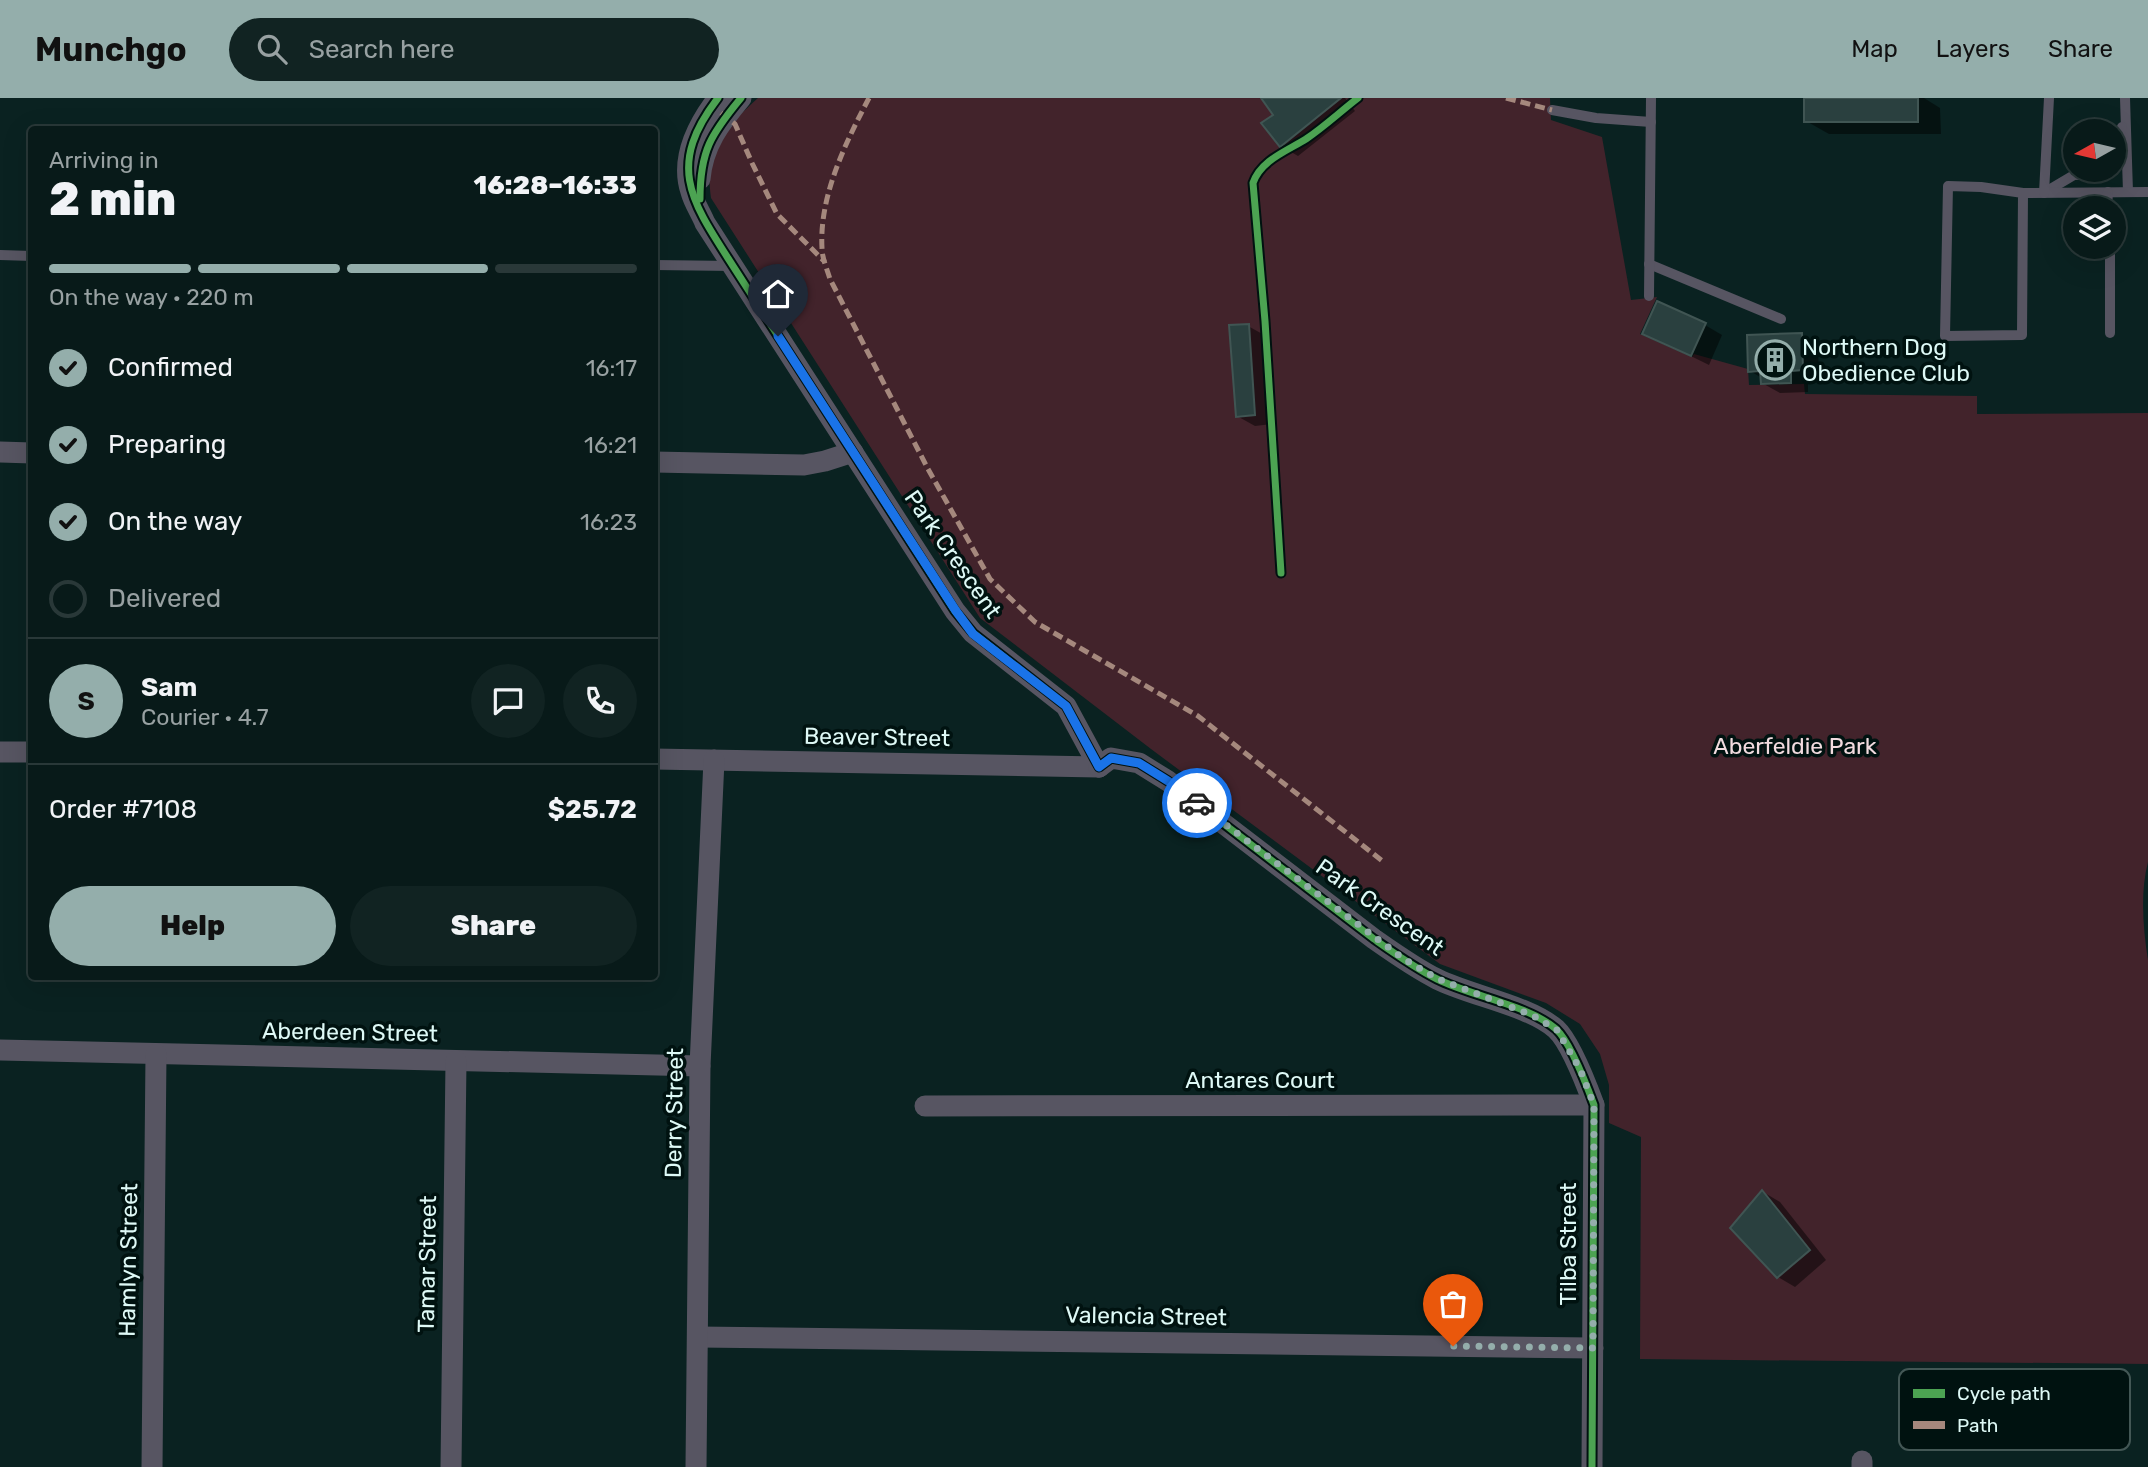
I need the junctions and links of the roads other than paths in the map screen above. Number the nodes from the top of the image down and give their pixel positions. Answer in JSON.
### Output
{"nodes":[{"id":1,"x":1651,"y":98,"type":"edge"},
{"id":2,"x":2049,"y":98,"type":"edge"},
{"id":3,"x":2125,"y":99,"type":"edge"},
{"id":4,"x":730,"y":100,"type":"edge"},
{"id":5,"x":1552,"y":110,"type":"dead end"},
{"id":6,"x":2123,"y":119,"type":"edge"},
{"id":7,"x":1651,"y":122,"type":"junction"},
{"id":8,"x":2063,"y":182,"type":"edge"},
{"id":9,"x":2023,"y":192,"type":"junction"},
{"id":10,"x":2108,"y":192,"type":"junction"},
{"id":11,"x":2128,"y":192,"type":"junction"},
{"id":12,"x":2148,"y":192,"type":"edge"},
{"id":13,"x":2044,"y":193,"type":"junction"},
{"id":14,"x":2108,"y":196,"type":"edge"},
{"id":15,"x":0,"y":255,"type":"edge"},
{"id":16,"x":28,"y":256,"type":"edge"},
{"id":17,"x":2110,"y":259,"type":"edge"},
{"id":18,"x":1649,"y":264,"type":"junction"},
{"id":19,"x":658,"y":265,"type":"edge"},
{"id":20,"x":733,"y":266,"type":"junction"},
{"id":21,"x":1648,"y":296,"type":"dead end"},
{"id":22,"x":1781,"y":319,"type":"dead end"},
{"id":23,"x":2110,"y":334,"type":"dead end"},
{"id":24,"x":0,"y":452,"type":"edge"},
{"id":25,"x":853,"y":452,"type":"junction"},
{"id":26,"x":28,"y":453,"type":"edge"},
{"id":27,"x":658,"y":462,"type":"edge"},
{"id":28,"x":0,"y":752,"type":"edge"},
{"id":29,"x":28,"y":752,"type":"edge"},
{"id":30,"x":658,"y":760,"type":"edge"},
{"id":31,"x":714,"y":760,"type":"junction"},
{"id":32,"x":1099,"y":767,"type":"junction"},
{"id":33,"x":1557,"y":1030,"type":"joint"},
{"id":34,"x":0,"y":1051,"type":"edge"},
{"id":35,"x":156,"y":1054,"type":"junction"},
{"id":36,"x":456,"y":1061,"type":"junction"},
{"id":37,"x":700,"y":1066,"type":"junction"},
{"id":38,"x":1594,"y":1105,"type":"junction"},
{"id":39,"x":925,"y":1106,"type":"dead end"},
{"id":40,"x":698,"y":1337,"type":"junction"},
{"id":41,"x":1593,"y":1348,"type":"junction"},
{"id":42,"x":152,"y":1467,"type":"edge"},
{"id":43,"x":451,"y":1467,"type":"edge"},
{"id":44,"x":696,"y":1467,"type":"edge"},
{"id":45,"x":1592,"y":1467,"type":"edge"}],
"edges":[{"from":1,"to":7,"type":"lane"},
{"from":2,"to":13,"type":"lane"},
{"from":3,"to":6,"type":"lane"},
{"from":3,"to":11,"type":"lane"},
{"from":4,"to":20,"type":"street","name":"Park Crescent"},
{"from":5,"to":7,"type":"lane"},
{"from":7,"to":18,"type":"lane"},
{"from":8,"to":13,"type":"lane"},
{"from":9,"to":9,"type":"lane"},
{"from":9,"to":13,"type":"lane"},
{"from":10,"to":11,"type":"lane"},
{"from":10,"to":13,"type":"lane"},
{"from":10,"to":14,"type":"lane"},
{"from":11,"to":12,"type":"lane"},
{"from":15,"to":16,"type":"lane"},
{"from":17,"to":23,"type":"lane"},
{"from":18,"to":21,"type":"lane"},
{"from":18,"to":22,"type":"lane"},
{"from":19,"to":20,"type":"lane"},
{"from":20,"to":25,"type":"street","name":"Park Crescent"},
{"from":24,"to":26,"type":"street"},
{"from":25,"to":27,"type":"street"},
{"from":25,"to":32,"type":"street","name":"Park Crescent"},
{"from":28,"to":29,"type":"street"},
{"from":30,"to":31,"type":"street","name":"Beaver Street"},
{"from":31,"to":32,"type":"street","name":"Beaver Street"},
{"from":31,"to":37,"type":"street","name":"Derry Street"},
{"from":32,"to":33,"type":"street","name":"Park Crescent"},
{"from":33,"to":38,"type":"street","name":"Tilba Street"},
{"from":34,"to":35,"type":"street","name":"Aberdeen Street"},
{"from":35,"to":36,"type":"street","name":"Aberdeen Street"},
{"from":35,"to":42,"type":"street","name":"Hamlyn Street"},
{"from":36,"to":37,"type":"street","name":"Aberdeen Street"},
{"from":36,"to":43,"type":"street","name":"Tamar Street"},
{"from":37,"to":40,"type":"street","name":"Derry Street"},
{"from":38,"to":39,"type":"street","name":"Antares Court"},
{"from":38,"to":41,"type":"street","name":"Tilba Street"},
{"from":40,"to":41,"type":"street","name":"Valencia Street"},
{"from":40,"to":44,"type":"street","name":"Derry Street"},
{"from":41,"to":45,"type":"street","name":"Tilba Street"}]}
